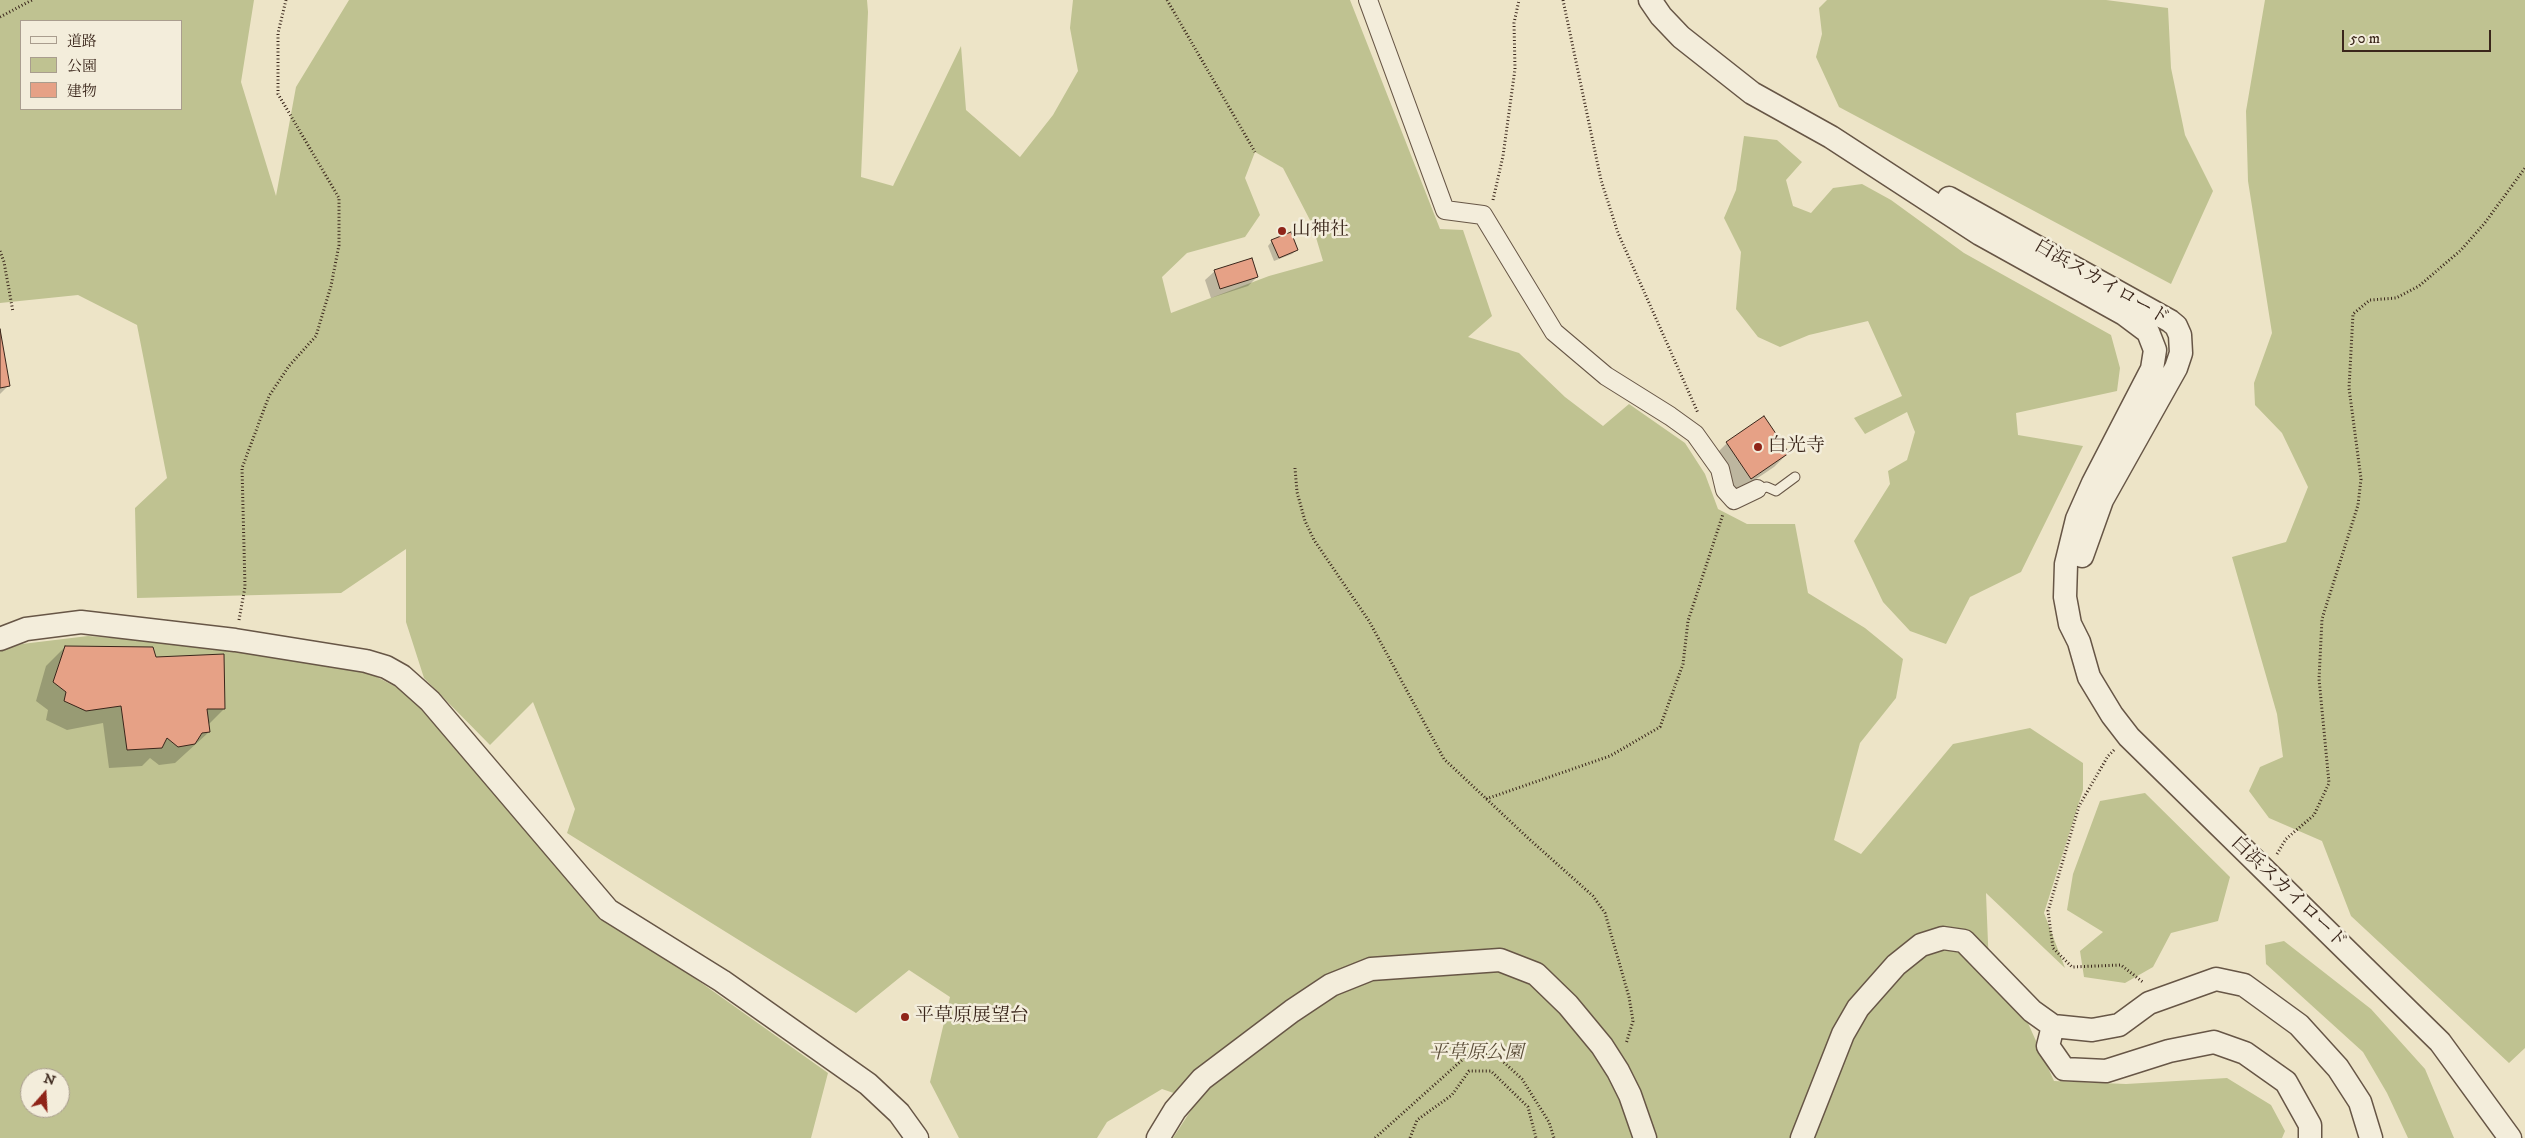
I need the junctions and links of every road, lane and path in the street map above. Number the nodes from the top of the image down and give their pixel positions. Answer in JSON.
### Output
{"nodes":[{"id":1,"x":32,"y":0,"type":"edge"},
{"id":2,"x":286,"y":0,"type":"edge"},
{"id":3,"x":1167,"y":0,"type":"edge"},
{"id":4,"x":1368,"y":0,"type":"edge"},
{"id":5,"x":1519,"y":0,"type":"edge"},
{"id":6,"x":1563,"y":0,"type":"edge"},
{"id":7,"x":1650,"y":0,"type":"edge"},
{"id":8,"x":0,"y":17,"type":"edge"},
{"id":9,"x":1255,"y":152,"type":"dead end"},
{"id":10,"x":2525,"y":168,"type":"edge"},
{"id":11,"x":1483,"y":215,"type":"junction"},
{"id":12,"x":0,"y":251,"type":"edge"},
{"id":13,"x":12,"y":312,"type":"dead end"},
{"id":14,"x":1700,"y":418,"type":"dead end"},
{"id":15,"x":1295,"y":468,"type":"dead end"},
{"id":16,"x":1795,"y":477,"type":"dead end"},
{"id":17,"x":1757,"y":489,"type":"joint"},
{"id":18,"x":1725,"y":490,"type":"junction"},
{"id":19,"x":0,"y":638,"type":"edge"},
{"id":20,"x":235,"y":640,"type":"junction"},
{"id":21,"x":2129,"y":737,"type":"junction"},
{"id":22,"x":1486,"y":799,"type":"junction"},
{"id":23,"x":2266,"y":872,"type":"junction"},
{"id":24,"x":2149,"y":1004,"type":"junction"},
{"id":25,"x":2053,"y":1026,"type":"junction"},
{"id":26,"x":1618,"y":1071,"type":"junction"},
{"id":27,"x":917,"y":1138,"type":"edge"},
{"id":28,"x":1158,"y":1138,"type":"edge"},
{"id":29,"x":1375,"y":1138,"type":"edge"},
{"id":30,"x":1410,"y":1138,"type":"edge"},
{"id":31,"x":1536,"y":1138,"type":"edge"},
{"id":32,"x":1554,"y":1138,"type":"edge"},
{"id":33,"x":1645,"y":1138,"type":"edge"},
{"id":34,"x":1802,"y":1138,"type":"edge"},
{"id":35,"x":2310,"y":1138,"type":"edge"},
{"id":36,"x":2371,"y":1138,"type":"edge"},
{"id":37,"x":2510,"y":1138,"type":"edge"}],
"edges":[{"from":1,"to":8,"type":"path"},
{"from":2,"to":20,"type":"path"},
{"from":3,"to":9,"type":"path"},
{"from":4,"to":11,"type":"street"},
{"from":5,"to":11,"type":"path"},
{"from":6,"to":14,"type":"path"},
{"from":7,"to":21,"type":"street","name":"白浜スカイロード"},
{"from":10,"to":23,"type":"path"},
{"from":11,"to":18,"type":"street"},
{"from":12,"to":13,"type":"path"},
{"from":15,"to":22,"type":"path"},
{"from":16,"to":17,"type":"lane"},
{"from":17,"to":18,"type":"street"},
{"from":18,"to":22,"type":"path"},
{"from":19,"to":20,"type":"street"},
{"from":20,"to":27,"type":"street"},
{"from":21,"to":23,"type":"street","name":"白浜スカイロード"},
{"from":21,"to":24,"type":"path"},
{"from":22,"to":26,"type":"path"},
{"from":23,"to":37,"type":"street","name":"白浜スカイロード"},
{"from":24,"to":25,"type":"street"},
{"from":24,"to":36,"type":"street"},
{"from":25,"to":34,"type":"street"},
{"from":25,"to":35,"type":"street"},
{"from":26,"to":28,"type":"street"},
{"from":26,"to":33,"type":"street"},
{"from":29,"to":32,"type":"path"},
{"from":30,"to":31,"type":"path"}]}
